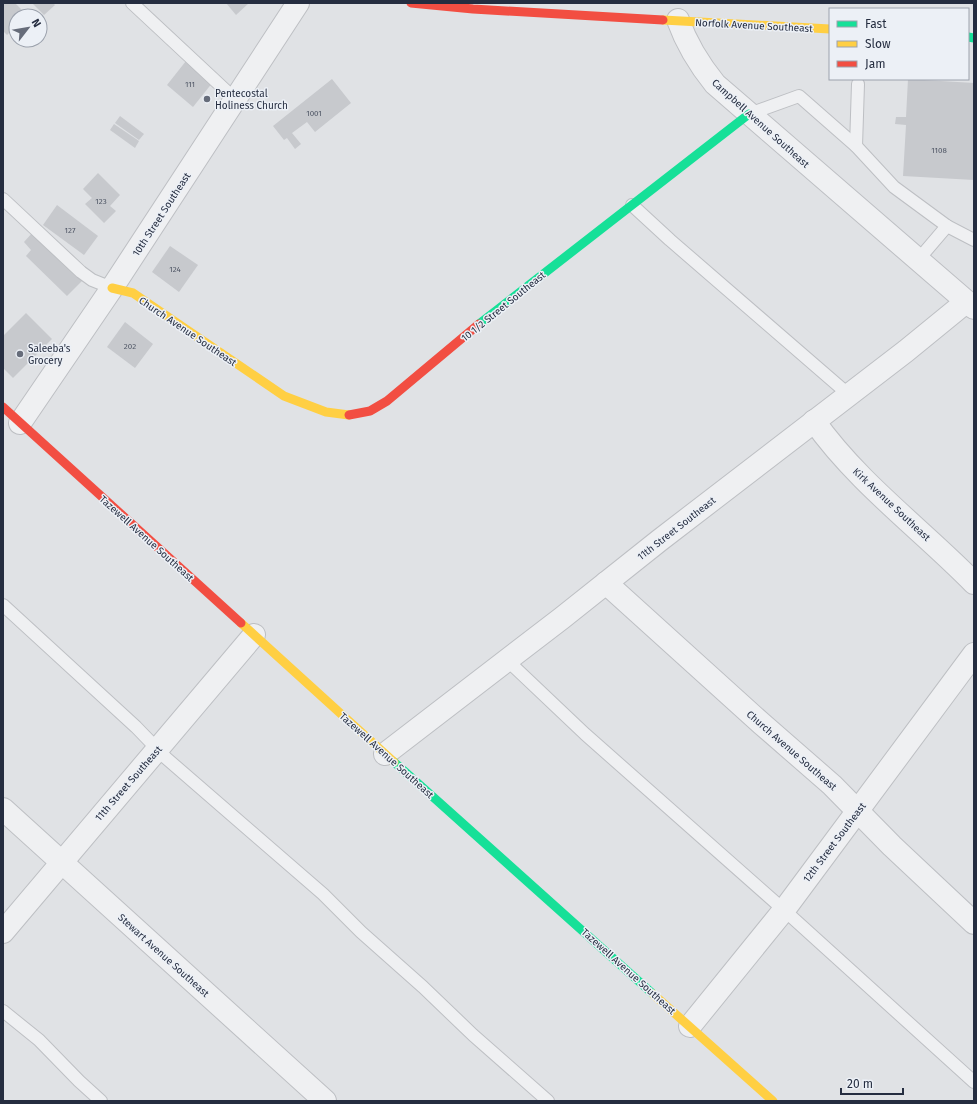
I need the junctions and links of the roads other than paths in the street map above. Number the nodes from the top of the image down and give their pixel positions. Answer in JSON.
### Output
{"nodes":[{"id":1,"x":132,"y":3,"type":"edge"},
{"id":2,"x":298,"y":3,"type":"edge"},
{"id":3,"x":411,"y":3,"type":"edge"},
{"id":4,"x":678,"y":20,"type":"junction"},
{"id":5,"x":829,"y":29,"type":"edge"},
{"id":6,"x":858,"y":84,"type":"dead end"},
{"id":7,"x":236,"y":100,"type":"junction"},
{"id":8,"x":749,"y":114,"type":"junction"},
{"id":9,"x":856,"y":146,"type":"junction"},
{"id":10,"x":3,"y":200,"type":"edge"},
{"id":11,"x":632,"y":205,"type":"junction"},
{"id":12,"x":947,"y":226,"type":"junction"},
{"id":13,"x":974,"y":240,"type":"edge"},
{"id":14,"x":918,"y":260,"type":"junction"},
{"id":15,"x":112,"y":288,"type":"junction"},
{"id":16,"x":970,"y":305,"type":"edge"},
{"id":17,"x":241,"y":367,"type":"joint"},
{"id":18,"x":848,"y":394,"type":"junction"},
{"id":19,"x":3,"y":407,"type":"edge"},
{"id":20,"x":814,"y":421,"type":"junction"},
{"id":21,"x":20,"y":422,"type":"junction"},
{"id":22,"x":606,"y":583,"type":"junction"},
{"id":23,"x":974,"y":583,"type":"edge"},
{"id":24,"x":3,"y":605,"type":"edge"},
{"id":25,"x":254,"y":635,"type":"junction"},
{"id":26,"x":974,"y":654,"type":"edge"},
{"id":27,"x":506,"y":660,"type":"junction"},
{"id":28,"x":158,"y":749,"type":"junction"},
{"id":29,"x":385,"y":754,"type":"junction"},
{"id":30,"x":3,"y":809,"type":"edge"},
{"id":31,"x":858,"y":810,"type":"junction"},
{"id":32,"x":62,"y":862,"type":"junction"},
{"id":33,"x":784,"y":910,"type":"junction"},
{"id":34,"x":974,"y":923,"type":"edge"},
{"id":35,"x":3,"y":932,"type":"edge"},
{"id":36,"x":3,"y":1011,"type":"edge"},
{"id":37,"x":690,"y":1026,"type":"junction"},
{"id":38,"x":974,"y":1082,"type":"edge"},
{"id":39,"x":101,"y":1101,"type":"edge"},
{"id":40,"x":325,"y":1101,"type":"edge"},
{"id":41,"x":548,"y":1101,"type":"edge"},
{"id":42,"x":773,"y":1101,"type":"edge"}],
"edges":[{"from":1,"to":7,"type":"lane"},
{"from":2,"to":7,"type":"street","name":"10th Street Southeast"},
{"from":3,"to":4,"type":"street"},
{"from":4,"to":5,"type":"street","name":"Norfolk Avenue Southeast"},
{"from":4,"to":8,"type":"street","name":"Campbell Avenue Southeast"},
{"from":6,"to":9,"type":"lane"},
{"from":7,"to":15,"type":"street","name":"10th Street Southeast"},
{"from":8,"to":9,"type":"lane"},
{"from":8,"to":11,"type":"street","name":"10 1/2 Street Southeast"},
{"from":8,"to":14,"type":"street","name":"Campbell Avenue Southeast"},
{"from":9,"to":12,"type":"lane"},
{"from":10,"to":15,"type":"lane"},
{"from":11,"to":17,"type":"street","name":"10 1/2 Street Southeast"},
{"from":11,"to":18,"type":"lane"},
{"from":12,"to":13,"type":"lane"},
{"from":12,"to":14,"type":"lane"},
{"from":14,"to":16,"type":"street","name":"Campbell Avenue Southeast"},
{"from":15,"to":17,"type":"street","name":"Church Avenue Southeast"},
{"from":15,"to":21,"type":"street","name":"10th Street Southeast"},
{"from":16,"to":18,"type":"street","name":"11th Street Southeast"},
{"from":18,"to":20,"type":"street","name":"11th Street Southeast"},
{"from":19,"to":21,"type":"street","name":"Tazewell Avenue Southeast"},
{"from":20,"to":22,"type":"street","name":"11th Street Southeast"},
{"from":20,"to":23,"type":"street","name":"Kirk Avenue Southeast"},
{"from":21,"to":25,"type":"street","name":"Tazewell Avenue Southeast"},
{"from":22,"to":27,"type":"street","name":"11th Street Southeast"},
{"from":22,"to":31,"type":"street","name":"Church Avenue Southeast"},
{"from":24,"to":28,"type":"lane"},
{"from":25,"to":28,"type":"street","name":"11th Street Southeast"},
{"from":25,"to":29,"type":"street","name":"Tazewell Avenue Southeast"},
{"from":26,"to":31,"type":"street","name":"12th Street Southeast"},
{"from":27,"to":29,"type":"street","name":"11th Street Southeast"},
{"from":27,"to":33,"type":"lane"},
{"from":28,"to":32,"type":"street","name":"11th Street Southeast"},
{"from":28,"to":41,"type":"lane"},
{"from":29,"to":37,"type":"street","name":"Tazewell Avenue Southeast"},
{"from":30,"to":32,"type":"street","name":"Stewart Avenue Southeast"},
{"from":31,"to":33,"type":"street","name":"12th Street Southeast"},
{"from":31,"to":34,"type":"street","name":"Church Avenue Southeast"},
{"from":32,"to":35,"type":"street","name":"11th Street Southeast"},
{"from":32,"to":40,"type":"street","name":"Stewart Avenue Southeast"},
{"from":33,"to":37,"type":"street","name":"12th Street Southeast"},
{"from":33,"to":38,"type":"lane"},
{"from":36,"to":39,"type":"lane"},
{"from":37,"to":42,"type":"street","name":"Tazewell Avenue Southeast"}]}
